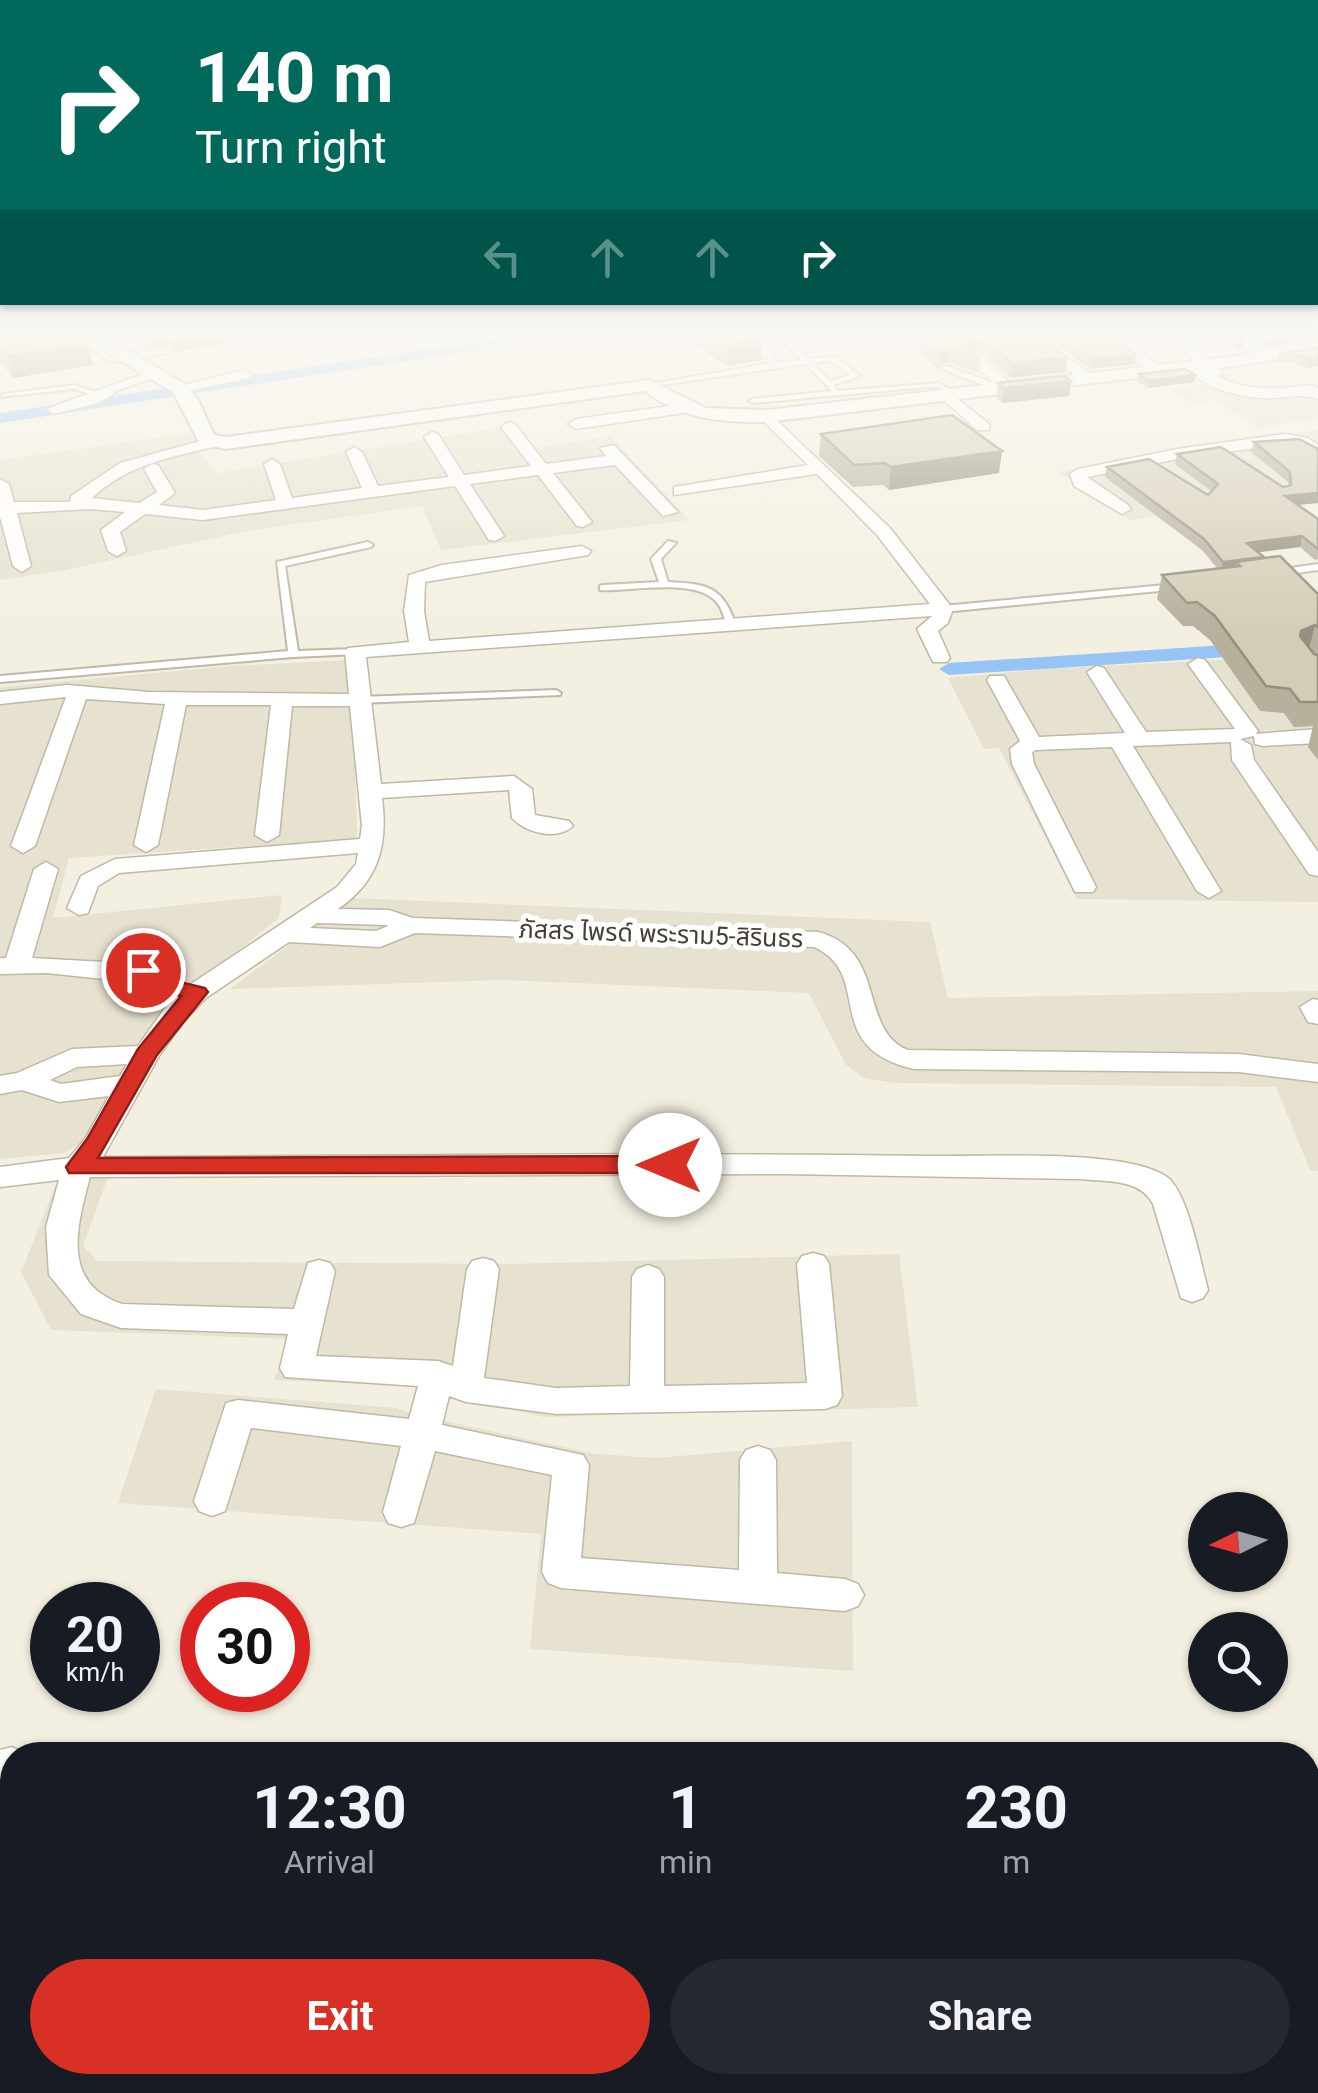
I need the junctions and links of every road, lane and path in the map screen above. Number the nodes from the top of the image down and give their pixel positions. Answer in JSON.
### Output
{"nodes":[{"id":1,"x":207,"y":435,"type":"edge"},
{"id":2,"x":294,"y":435,"type":"edge"},
{"id":3,"x":515,"y":435,"type":"edge"},
{"id":4,"x":786,"y":435,"type":"edge"},
{"id":5,"x":432,"y":437,"type":"dead end"},
{"id":6,"x":600,"y":438,"type":"dead end"},
{"id":7,"x":210,"y":439,"type":"junction"},
{"id":8,"x":1223,"y":447,"type":"junction"},
{"id":9,"x":354,"y":452,"type":"dead end"},
{"id":10,"x":1318,"y":452,"type":"edge"},
{"id":11,"x":619,"y":459,"type":"junction"},
{"id":12,"x":1150,"y":459,"type":"junction"},
{"id":13,"x":149,"y":463,"type":"junction"},
{"id":14,"x":272,"y":464,"type":"dead end"},
{"id":15,"x":820,"y":468,"type":"junction"},
{"id":16,"x":1252,"y":468,"type":"edge"},
{"id":17,"x":540,"y":469,"type":"junction"},
{"id":18,"x":1177,"y":478,"type":"edge"},
{"id":19,"x":458,"y":480,"type":"junction"},
{"id":20,"x":0,"y":484,"type":"edge"},
{"id":21,"x":680,"y":491,"type":"dead end"},
{"id":22,"x":372,"y":492,"type":"junction"},
{"id":23,"x":76,"y":503,"type":"junction"},
{"id":24,"x":286,"y":504,"type":"junction"},
{"id":25,"x":3,"y":508,"type":"edge"},
{"id":26,"x":1122,"y":509,"type":"dead end"},
{"id":27,"x":141,"y":510,"type":"junction"},
{"id":28,"x":670,"y":512,"type":"dead end"},
{"id":29,"x":584,"y":522,"type":"dead end"},
{"id":30,"x":494,"y":536,"type":"dead end"},
{"id":31,"x":671,"y":542,"type":"dead end"},
{"id":32,"x":368,"y":545,"type":"dead end"},
{"id":33,"x":117,"y":551,"type":"dead end"},
{"id":34,"x":582,"y":551,"type":"dead end"},
{"id":35,"x":22,"y":566,"type":"dead end"},
{"id":36,"x":1318,"y":567,"type":"edge"},
{"id":37,"x":1264,"y":575,"type":"edge"},
{"id":38,"x":664,"y":584,"type":"junction"},
{"id":39,"x":1184,"y":586,"type":"edge"},
{"id":40,"x":603,"y":588,"type":"dead end"},
{"id":41,"x":943,"y":608,"type":"junction"},
{"id":42,"x":731,"y":624,"type":"junction"},
{"id":43,"x":420,"y":647,"type":"junction"},
{"id":44,"x":355,"y":652,"type":"junction"},
{"id":45,"x":292,"y":654,"type":"junction"},
{"id":46,"x":940,"y":658,"type":"dead end"},
{"id":47,"x":1198,"y":664,"type":"dead end"},
{"id":48,"x":1097,"y":672,"type":"dead end"},
{"id":49,"x":0,"y":679,"type":"edge"},
{"id":50,"x":997,"y":680,"type":"dead end"},
{"id":51,"x":78,"y":692,"type":"junction"},
{"id":52,"x":556,"y":693,"type":"dead end"},
{"id":53,"x":0,"y":698,"type":"edge"},
{"id":54,"x":177,"y":698,"type":"junction"},
{"id":55,"x":282,"y":700,"type":"junction"},
{"id":56,"x":359,"y":700,"type":"junction"},
{"id":57,"x":1318,"y":736,"type":"edge"},
{"id":58,"x":1245,"y":738,"type":"junction"},
{"id":59,"x":1130,"y":740,"type":"junction"},
{"id":60,"x":1032,"y":744,"type":"junction"},
{"id":61,"x":368,"y":792,"type":"junction"},
{"id":62,"x":561,"y":826,"type":"dead end"},
{"id":63,"x":267,"y":835,"type":"dead end"},
{"id":64,"x":146,"y":845,"type":"dead end"},
{"id":65,"x":23,"y":846,"type":"dead end"},
{"id":66,"x":371,"y":846,"type":"junction"},
{"id":67,"x":1318,"y":868,"type":"edge"},
{"id":68,"x":46,"y":869,"type":"dead end"},
{"id":69,"x":1084,"y":887,"type":"dead end"},
{"id":70,"x":1208,"y":891,"type":"dead end"},
{"id":71,"x":79,"y":908,"type":"dead end"},
{"id":72,"x":311,"y":915,"type":"junction"},
{"id":73,"x":411,"y":926,"type":"junction"},
{"id":74,"x":282,"y":934,"type":"junction"},
{"id":75,"x":8,"y":966,"type":"edge"},
{"id":76,"x":197,"y":992,"type":"junction"},
{"id":77,"x":146,"y":1054,"type":"junction"},
{"id":78,"x":1318,"y":1073,"type":"edge"},
{"id":79,"x":12,"y":1083,"type":"edge"},
{"id":80,"x":131,"y":1084,"type":"junction"},
{"id":81,"x":78,"y":1167,"type":"junction"},
{"id":82,"x":0,"y":1177,"type":"edge"},
{"id":83,"x":813,"y":1264,"type":"dead end"},
{"id":84,"x":483,"y":1269,"type":"dead end"},
{"id":85,"x":319,"y":1271,"type":"dead end"},
{"id":86,"x":648,"y":1277,"type":"dead end"},
{"id":87,"x":1192,"y":1290,"type":"dead end"},
{"id":88,"x":308,"y":1322,"type":"junction"},
{"id":89,"x":452,"y":1381,"type":"junction"},
{"id":90,"x":647,"y":1398,"type":"junction"},
{"id":91,"x":419,"y":1434,"type":"junction"},
{"id":92,"x":758,"y":1460,"type":"dead end"},
{"id":93,"x":212,"y":1501,"type":"dead end"},
{"id":94,"x":402,"y":1512,"type":"dead end"},
{"id":95,"x":758,"y":1590,"type":"junction"},
{"id":96,"x":845,"y":1595,"type":"dead end"}],
"edges":[{"from":1,"to":7,"type":"street"},
{"from":2,"to":7,"type":"street"},
{"from":3,"to":17,"type":"street"},
{"from":4,"to":15,"type":"street"},
{"from":5,"to":19,"type":"street"},
{"from":6,"to":11,"type":"street"},
{"from":7,"to":13,"type":"street"},
{"from":8,"to":10,"type":"street"},
{"from":8,"to":12,"type":"street"},
{"from":8,"to":16,"type":"street"},
{"from":9,"to":22,"type":"street"},
{"from":11,"to":17,"type":"street"},
{"from":11,"to":28,"type":"street"},
{"from":12,"to":18,"type":"street"},
{"from":12,"to":26,"type":"street"},
{"from":13,"to":23,"type":"street"},
{"from":13,"to":27,"type":"street"},
{"from":14,"to":24,"type":"street"},
{"from":15,"to":21,"type":"street"},
{"from":15,"to":41,"type":"street"},
{"from":17,"to":19,"type":"street"},
{"from":17,"to":29,"type":"street"},
{"from":19,"to":22,"type":"street"},
{"from":19,"to":30,"type":"street"},
{"from":20,"to":25,"type":"street"},
{"from":22,"to":24,"type":"street"},
{"from":23,"to":25,"type":"street"},
{"from":23,"to":27,"type":"street"},
{"from":24,"to":27,"type":"street"},
{"from":25,"to":35,"type":"street"},
{"from":27,"to":33,"type":"street"},
{"from":31,"to":38,"type":"lane"},
{"from":32,"to":45,"type":"lane"},
{"from":34,"to":43,"type":"street"},
{"from":36,"to":37,"type":"lane"},
{"from":38,"to":40,"type":"lane"},
{"from":38,"to":42,"type":"lane"},
{"from":39,"to":41,"type":"lane"},
{"from":41,"to":42,"type":"street"},
{"from":41,"to":46,"type":"street"},
{"from":42,"to":43,"type":"street"},
{"from":43,"to":44,"type":"street"},
{"from":44,"to":45,"type":"lane"},
{"from":44,"to":56,"type":"street"},
{"from":45,"to":49,"type":"lane"},
{"from":47,"to":58,"type":"street"},
{"from":48,"to":59,"type":"street"},
{"from":50,"to":60,"type":"street"},
{"from":51,"to":53,"type":"street"},
{"from":51,"to":54,"type":"street"},
{"from":51,"to":65,"type":"street"},
{"from":52,"to":56,"type":"lane"},
{"from":54,"to":55,"type":"street"},
{"from":54,"to":64,"type":"street"},
{"from":55,"to":56,"type":"street"},
{"from":55,"to":63,"type":"street"},
{"from":56,"to":61,"type":"street"},
{"from":57,"to":58,"type":"street"},
{"from":58,"to":59,"type":"street"},
{"from":58,"to":67,"type":"street"},
{"from":59,"to":60,"type":"street"},
{"from":59,"to":70,"type":"street"},
{"from":60,"to":69,"type":"street"},
{"from":61,"to":62,"type":"street"},
{"from":61,"to":66,"type":"street"},
{"from":66,"to":71,"type":"street"},
{"from":66,"to":72,"type":"street"},
{"from":68,"to":75,"type":"street"},
{"from":72,"to":73,"type":"street"},
{"from":72,"to":74,"type":"street"},
{"from":73,"to":74,"type":"street"},
{"from":73,"to":78,"type":"street","name":"ภัสสร ไพรด์ พระราม5-สิรินธร"},
{"from":74,"to":76,"type":"street"},
{"from":75,"to":76,"type":"street"},
{"from":76,"to":77,"type":"street"},
{"from":77,"to":79,"type":"street"},
{"from":77,"to":80,"type":"street"},
{"from":79,"to":80,"type":"street"},
{"from":80,"to":81,"type":"street"},
{"from":81,"to":82,"type":"street"},
{"from":81,"to":87,"type":"street"},
{"from":81,"to":88,"type":"street"},
{"from":83,"to":90,"type":"street"},
{"from":84,"to":89,"type":"street"},
{"from":85,"to":88,"type":"street"},
{"from":86,"to":90,"type":"street"},
{"from":88,"to":89,"type":"street"},
{"from":89,"to":90,"type":"street"},
{"from":89,"to":91,"type":"street"},
{"from":91,"to":93,"type":"street"},
{"from":91,"to":94,"type":"street"},
{"from":91,"to":95,"type":"street"},
{"from":92,"to":95,"type":"street"},
{"from":95,"to":96,"type":"street"}]}
